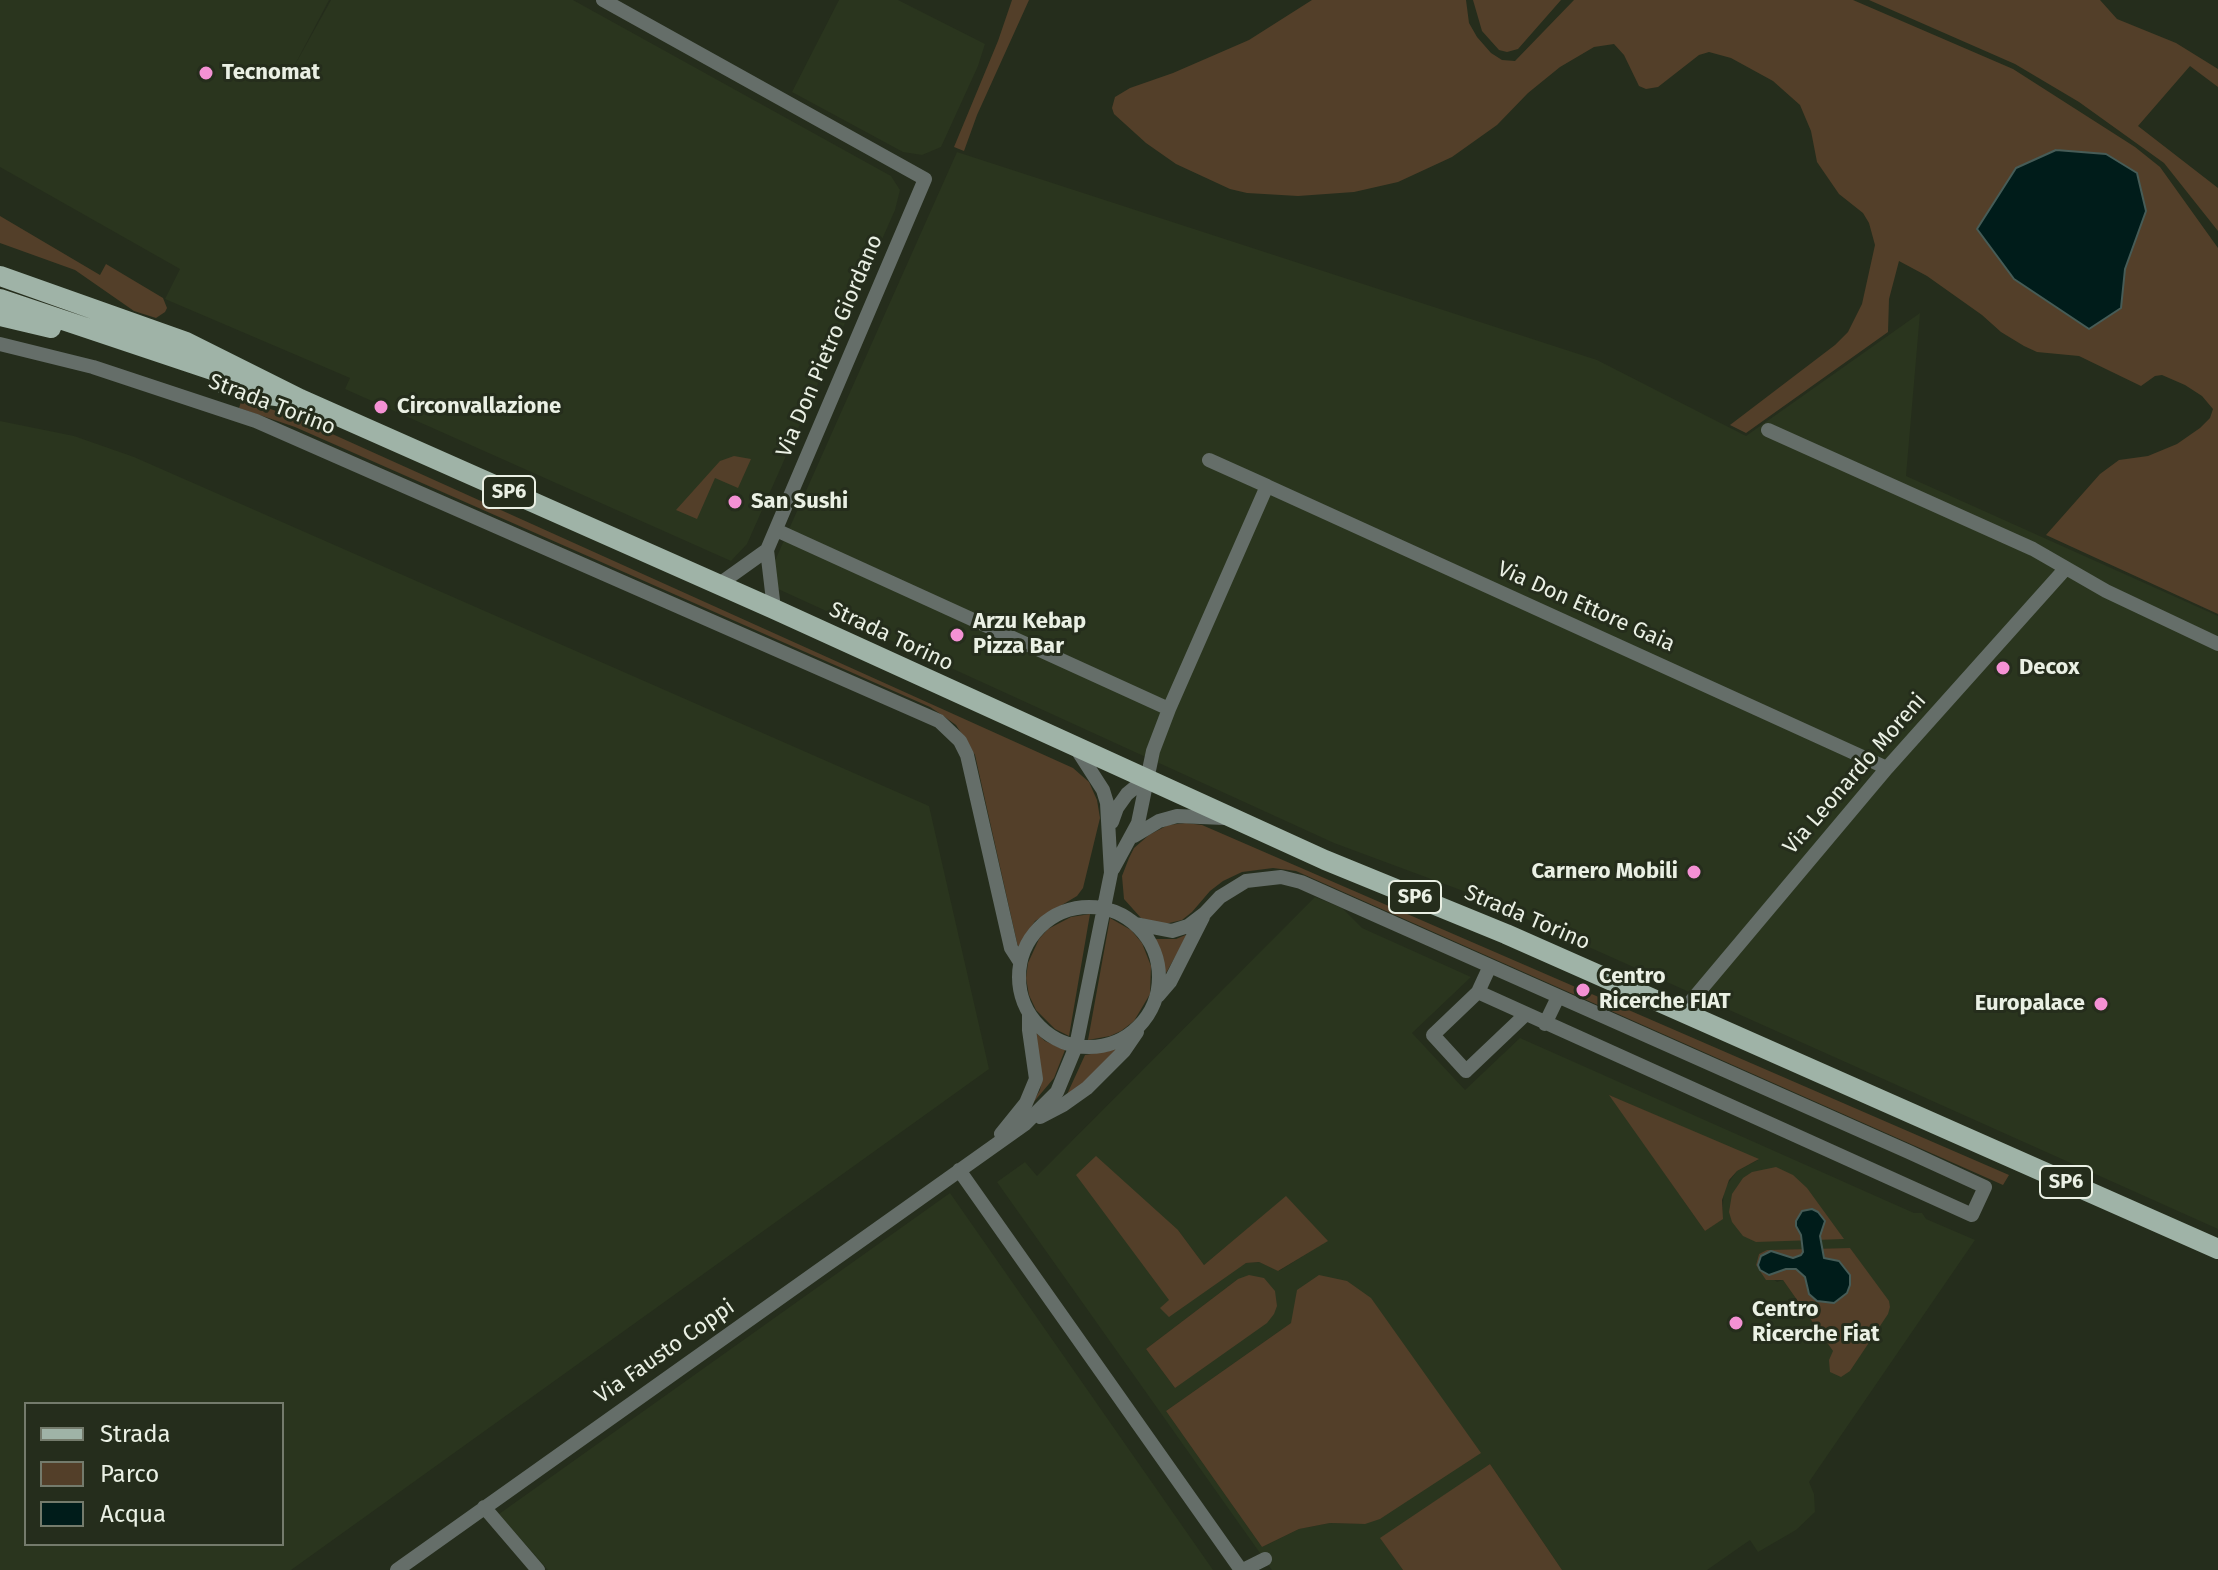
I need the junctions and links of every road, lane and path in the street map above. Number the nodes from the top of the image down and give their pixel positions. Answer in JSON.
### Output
{"nodes":[{"id":1,"x":603,"y":0,"type":"edge"},
{"id":2,"x":0,"y":276,"type":"edge"},
{"id":3,"x":0,"y":299,"type":"edge"},
{"id":4,"x":0,"y":316,"type":"edge"},
{"id":5,"x":0,"y":344,"type":"edge"},
{"id":6,"x":300,"y":399,"type":"junction"},
{"id":7,"x":1768,"y":430,"type":"dead end"},
{"id":8,"x":1209,"y":460,"type":"dead end"},
{"id":9,"x":1267,"y":486,"type":"junction"},
{"id":10,"x":776,"y":530,"type":"junction"},
{"id":11,"x":767,"y":550,"type":"junction"},
{"id":12,"x":2066,"y":568,"type":"junction"},
{"id":13,"x":718,"y":585,"type":"junction"},
{"id":14,"x":774,"y":609,"type":"junction"},
{"id":15,"x":2218,"y":644,"type":"edge"},
{"id":16,"x":1169,"y":709,"type":"junction"},
{"id":17,"x":1076,"y":748,"type":"junction"},
{"id":18,"x":1887,"y":768,"type":"junction"},
{"id":19,"x":1145,"y":779,"type":"junction"},
{"id":20,"x":1235,"y":819,"type":"junction"},
{"id":21,"x":1109,"y":829,"type":"junction"},
{"id":22,"x":1130,"y":839,"type":"junction"},
{"id":23,"x":1111,"y":873,"type":"junction"},
{"id":24,"x":1104,"y":908,"type":"junction"},
{"id":25,"x":1205,"y":913,"type":"junction"},
{"id":26,"x":1136,"y":924,"type":"junction"},
{"id":27,"x":1020,"y":962,"type":"junction"},
{"id":28,"x":1490,"y":966,"type":"junction"},
{"id":29,"x":1478,"y":992,"type":"junction"},
{"id":30,"x":1157,"y":997,"type":"junction"},
{"id":31,"x":1558,"y":997,"type":"junction"},
{"id":32,"x":1682,"y":1012,"type":"junction"},
{"id":33,"x":1029,"y":1014,"type":"junction"},
{"id":34,"x":1526,"y":1014,"type":"junction"},
{"id":35,"x":1545,"y":1024,"type":"junction"},
{"id":36,"x":1140,"y":1026,"type":"junction"},
{"id":37,"x":1076,"y":1046,"type":"junction"},
{"id":38,"x":1025,"y":1124,"type":"junction"},
{"id":39,"x":990,"y":1149,"type":"junction"},
{"id":40,"x":959,"y":1170,"type":"junction"},
{"id":41,"x":2218,"y":1249,"type":"edge"},
{"id":42,"x":484,"y":1507,"type":"junction"},
{"id":43,"x":1265,"y":1559,"type":"dead end"},
{"id":44,"x":397,"y":1570,"type":"edge"},
{"id":45,"x":538,"y":1570,"type":"edge"},
{"id":46,"x":1242,"y":1570,"type":"edge"}],
"edges":[{"from":1,"to":10,"type":"street","name":"Via Don Pietro Giordano"},
{"from":2,"to":6,"type":"main road","name":"Strada Torino","number":"SP6"},
{"from":3,"to":6,"type":"main road","name":"Strada Torino","number":"SP6"},
{"from":4,"to":6,"type":"main road","number":"SP6"},
{"from":5,"to":27,"type":"street","name":"Strada Torino"},
{"from":6,"to":13,"type":"main road","name":"Strada Torino","number":"SP6"},
{"from":7,"to":12,"type":"street"},
{"from":8,"to":9,"type":"street","name":"Via Don Ettore Gaia"},
{"from":9,"to":16,"type":"street"},
{"from":9,"to":18,"type":"street","name":"Via Don Ettore Gaia"},
{"from":10,"to":11,"type":"street"},
{"from":10,"to":16,"type":"street"},
{"from":11,"to":13,"type":"street"},
{"from":11,"to":14,"type":"street"},
{"from":12,"to":15,"type":"street"},
{"from":12,"to":18,"type":"street","name":"Via Leonardo Moreni"},
{"from":13,"to":14,"type":"main road","name":"Strada Torino","number":"SP6"},
{"from":14,"to":17,"type":"main road","name":"Strada Torino","number":"SP6"},
{"from":16,"to":19,"type":"street"},
{"from":17,"to":19,"type":"main road","name":"Strada Torino","number":"SP6"},
{"from":17,"to":21,"type":"street","name":"Via Fausto Coppi"},
{"from":18,"to":32,"type":"street","name":"Via Leonardo Moreni"},
{"from":19,"to":20,"type":"main road","name":"Strada Torino","number":"SP6"},
{"from":19,"to":21,"type":"street"},
{"from":19,"to":22,"type":"street","name":"Via Fausto Coppi"},
{"from":20,"to":22,"type":"street"},
{"from":20,"to":32,"type":"main road","name":"Strada Torino","number":"SP6"},
{"from":21,"to":23,"type":"street","name":"Via Fausto Coppi"},
{"from":22,"to":23,"type":"street","name":"Via Fausto Coppi"},
{"from":23,"to":24,"type":"street","name":"Via Fausto Coppi"},
{"from":24,"to":26,"type":"street"},
{"from":24,"to":27,"type":"street"},
{"from":24,"to":37,"type":"street","name":"Via Fausto Coppi"},
{"from":25,"to":26,"type":"street"},
{"from":25,"to":28,"type":"street"},
{"from":25,"to":30,"type":"street","name":"Via Fausto Coppi"},
{"from":26,"to":30,"type":"street"},
{"from":27,"to":33,"type":"street"},
{"from":28,"to":29,"type":"street"},
{"from":28,"to":31,"type":"street"},
{"from":29,"to":34,"type":"street"},
{"from":29,"to":34,"type":"street"},
{"from":30,"to":36,"type":"street","name":"Via Fausto Coppi"},
{"from":31,"to":35,"type":"street"},
{"from":31,"to":35,"type":"street"},
{"from":32,"to":41,"type":"main road","name":"Strada Torino","number":"SP6"},
{"from":33,"to":37,"type":"street"},
{"from":33,"to":39,"type":"street"},
{"from":34,"to":35,"type":"street"},
{"from":36,"to":37,"type":"street"},
{"from":36,"to":38,"type":"street","name":"Via Fausto Coppi"},
{"from":37,"to":38,"type":"street","name":"Via Fausto Coppi"},
{"from":38,"to":39,"type":"street","name":"Via Fausto Coppi"},
{"from":39,"to":40,"type":"street","name":"Via Fausto Coppi"},
{"from":40,"to":42,"type":"street","name":"Via Fausto Coppi"},
{"from":40,"to":46,"type":"street"},
{"from":42,"to":44,"type":"street","name":"Via Fausto Coppi"},
{"from":42,"to":45,"type":"street"},
{"from":43,"to":46,"type":"street"}]}
